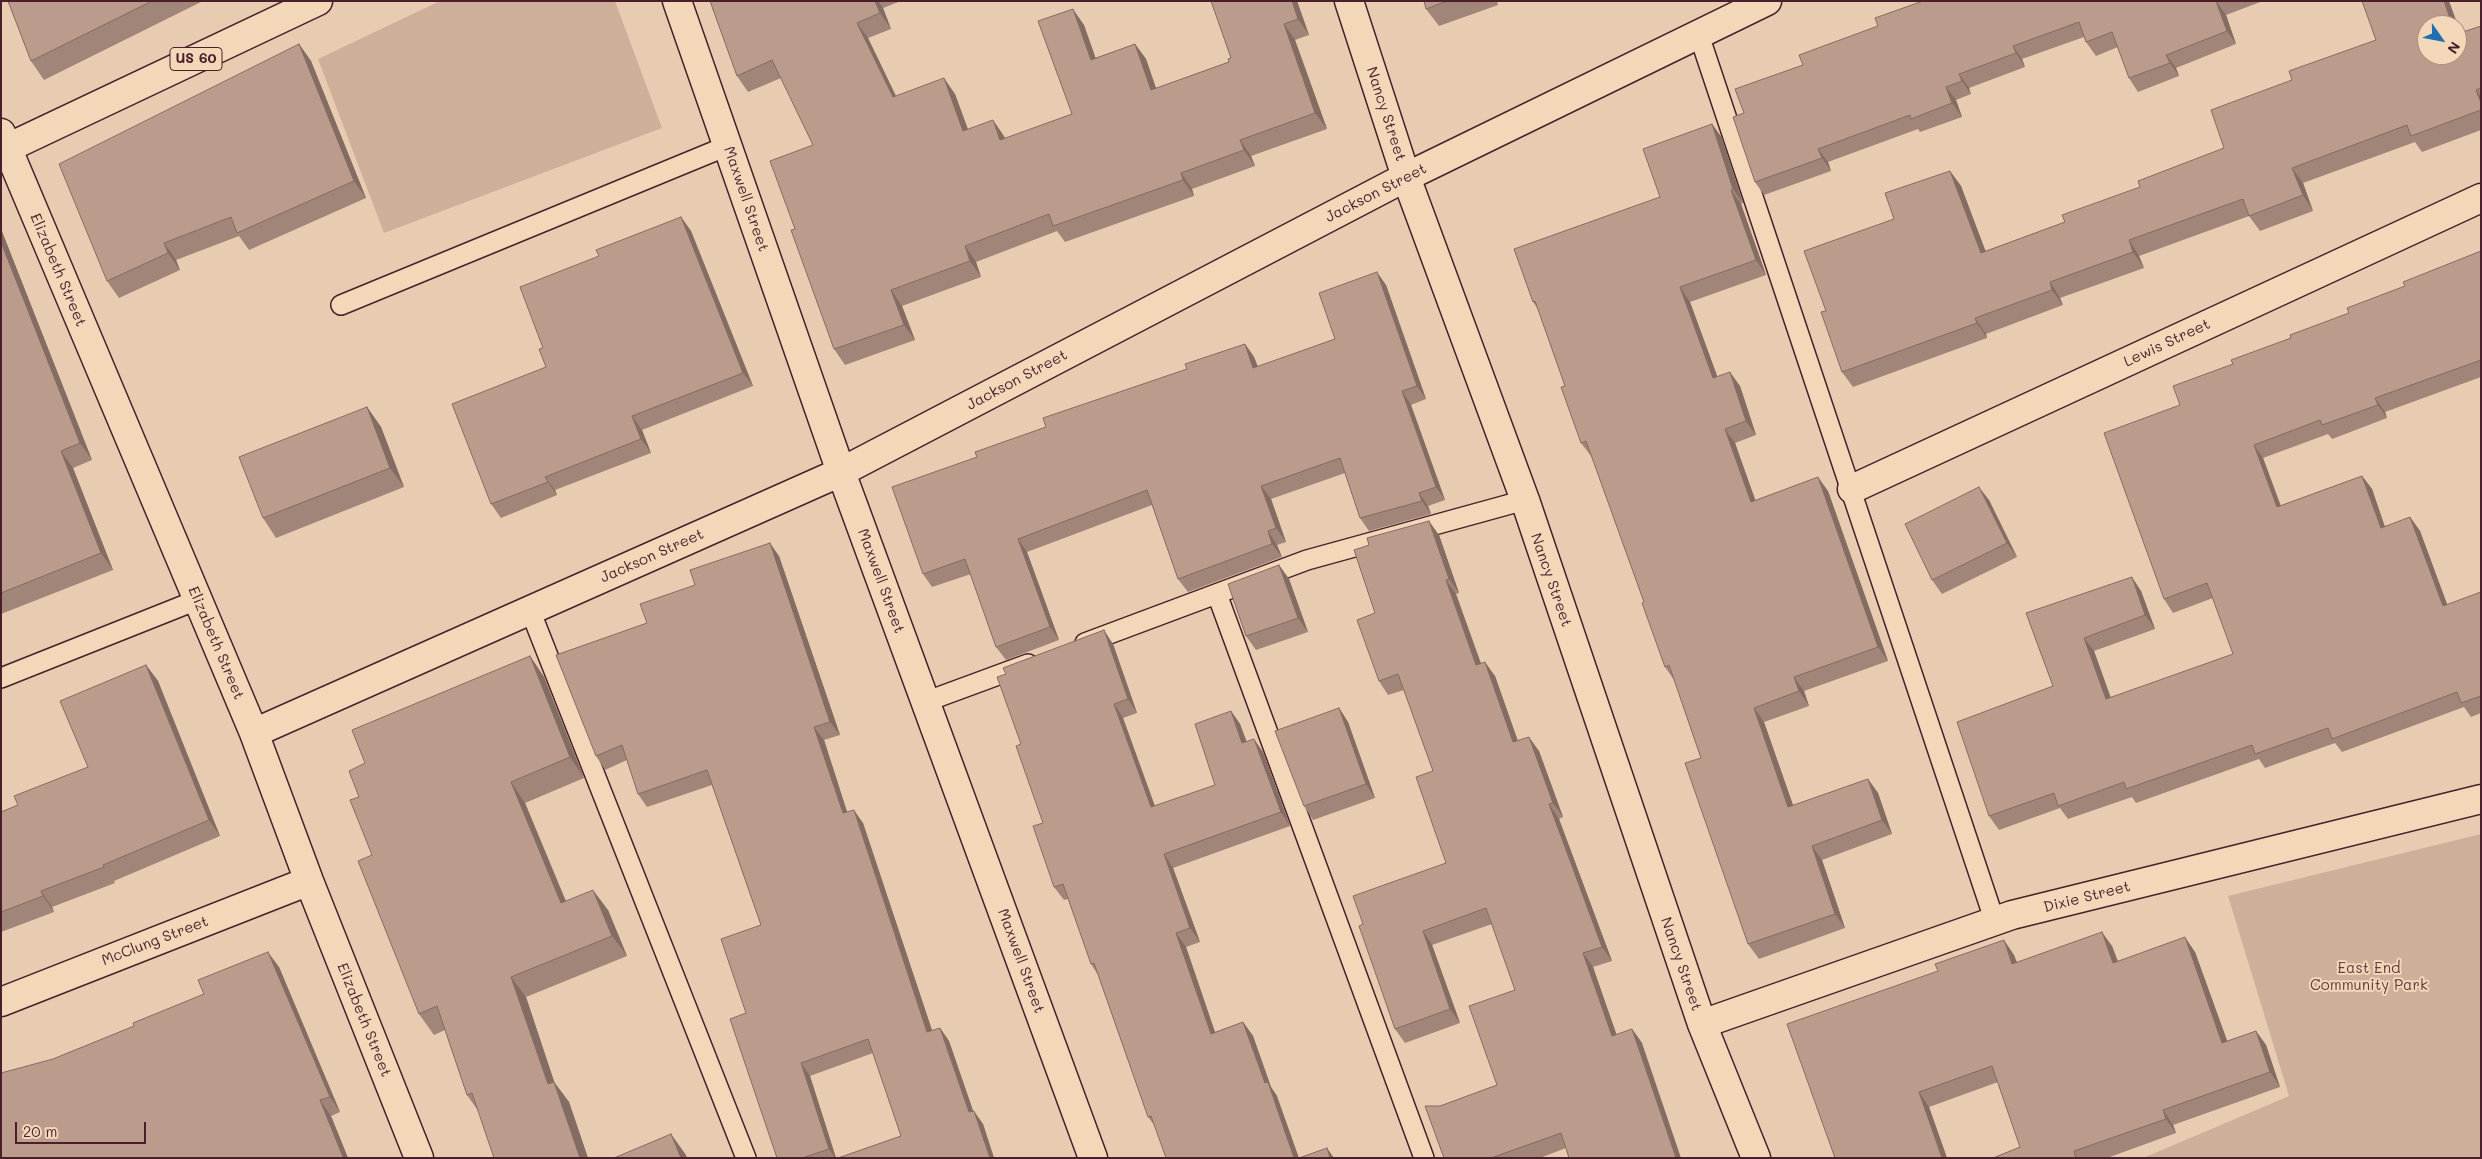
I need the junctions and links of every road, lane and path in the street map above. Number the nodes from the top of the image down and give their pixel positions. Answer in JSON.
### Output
{"nodes":[{"id":1,"x":318,"y":1,"type":"edge"},
{"id":2,"x":677,"y":1,"type":"edge"},
{"id":3,"x":1349,"y":1,"type":"edge"},
{"id":4,"x":1768,"y":1,"type":"edge"},
{"id":5,"x":1699,"y":35,"type":"junction"},
{"id":6,"x":3,"y":144,"type":"edge"},
{"id":7,"x":728,"y":146,"type":"junction"},
{"id":8,"x":1406,"y":177,"type":"junction"},
{"id":9,"x":2481,"y":198,"type":"edge"},
{"id":10,"x":341,"y":304,"type":"dead end"},
{"id":11,"x":841,"y":472,"type":"junction"},
{"id":12,"x":1852,"y":489,"type":"junction"},
{"id":13,"x":1525,"y":500,"type":"junction"},
{"id":14,"x":1217,"y":594,"type":"junction"},
{"id":15,"x":197,"y":600,"type":"junction"},
{"id":16,"x":530,"y":610,"type":"junction"},
{"id":17,"x":1071,"y":648,"type":"edge"},
{"id":18,"x":1044,"y":658,"type":"edge"},
{"id":19,"x":1,"y":678,"type":"edge"},
{"id":20,"x":925,"y":702,"type":"junction"},
{"id":21,"x":254,"y":733,"type":"junction"},
{"id":22,"x":2481,"y":798,"type":"edge"},
{"id":23,"x":308,"y":881,"type":"junction"},
{"id":24,"x":1995,"y":922,"type":"junction"},
{"id":25,"x":1,"y":1002,"type":"edge"},
{"id":26,"x":1702,"y":1024,"type":"junction"},
{"id":27,"x":419,"y":1158,"type":"edge"},
{"id":28,"x":746,"y":1158,"type":"edge"},
{"id":29,"x":1093,"y":1158,"type":"edge"},
{"id":30,"x":1424,"y":1158,"type":"edge"},
{"id":31,"x":1756,"y":1158,"type":"edge"}],
"edges":[{"from":1,"to":6,"type":"street","number":"US 60"},
{"from":2,"to":7,"type":"street","name":"Maxwell Street"},
{"from":3,"to":8,"type":"street","name":"Nancy Street"},
{"from":4,"to":5,"type":"street","name":"Jackson Street"},
{"from":5,"to":8,"type":"street","name":"Jackson Street"},
{"from":5,"to":12,"type":"lane"},
{"from":6,"to":15,"type":"street","name":"Elizabeth Street"},
{"from":7,"to":10,"type":"lane"},
{"from":7,"to":11,"type":"street","name":"Maxwell Street"},
{"from":8,"to":11,"type":"street","name":"Jackson Street"},
{"from":8,"to":13,"type":"street","name":"Nancy Street"},
{"from":9,"to":12,"type":"street","name":"Lewis Street"},
{"from":11,"to":16,"type":"street","name":"Jackson Street"},
{"from":11,"to":20,"type":"street","name":"Maxwell Street"},
{"from":12,"to":24,"type":"lane"},
{"from":13,"to":14,"type":"lane"},
{"from":13,"to":26,"type":"street","name":"Nancy Street"},
{"from":14,"to":17,"type":"lane"},
{"from":14,"to":30,"type":"lane"},
{"from":15,"to":19,"type":"lane"},
{"from":15,"to":21,"type":"street","name":"Elizabeth Street"},
{"from":16,"to":21,"type":"street","name":"Jackson Street"},
{"from":16,"to":28,"type":"lane"},
{"from":18,"to":20,"type":"lane"},
{"from":20,"to":29,"type":"street","name":"Maxwell Street"},
{"from":21,"to":23,"type":"street","name":"Elizabeth Street"},
{"from":22,"to":24,"type":"street","name":"Dixie Street"},
{"from":23,"to":25,"type":"street","name":"McClung Street"},
{"from":23,"to":27,"type":"street","name":"Elizabeth Street"},
{"from":24,"to":26,"type":"street","name":"Dixie Street"},
{"from":26,"to":31,"type":"street","name":"Nancy Street"}]}
